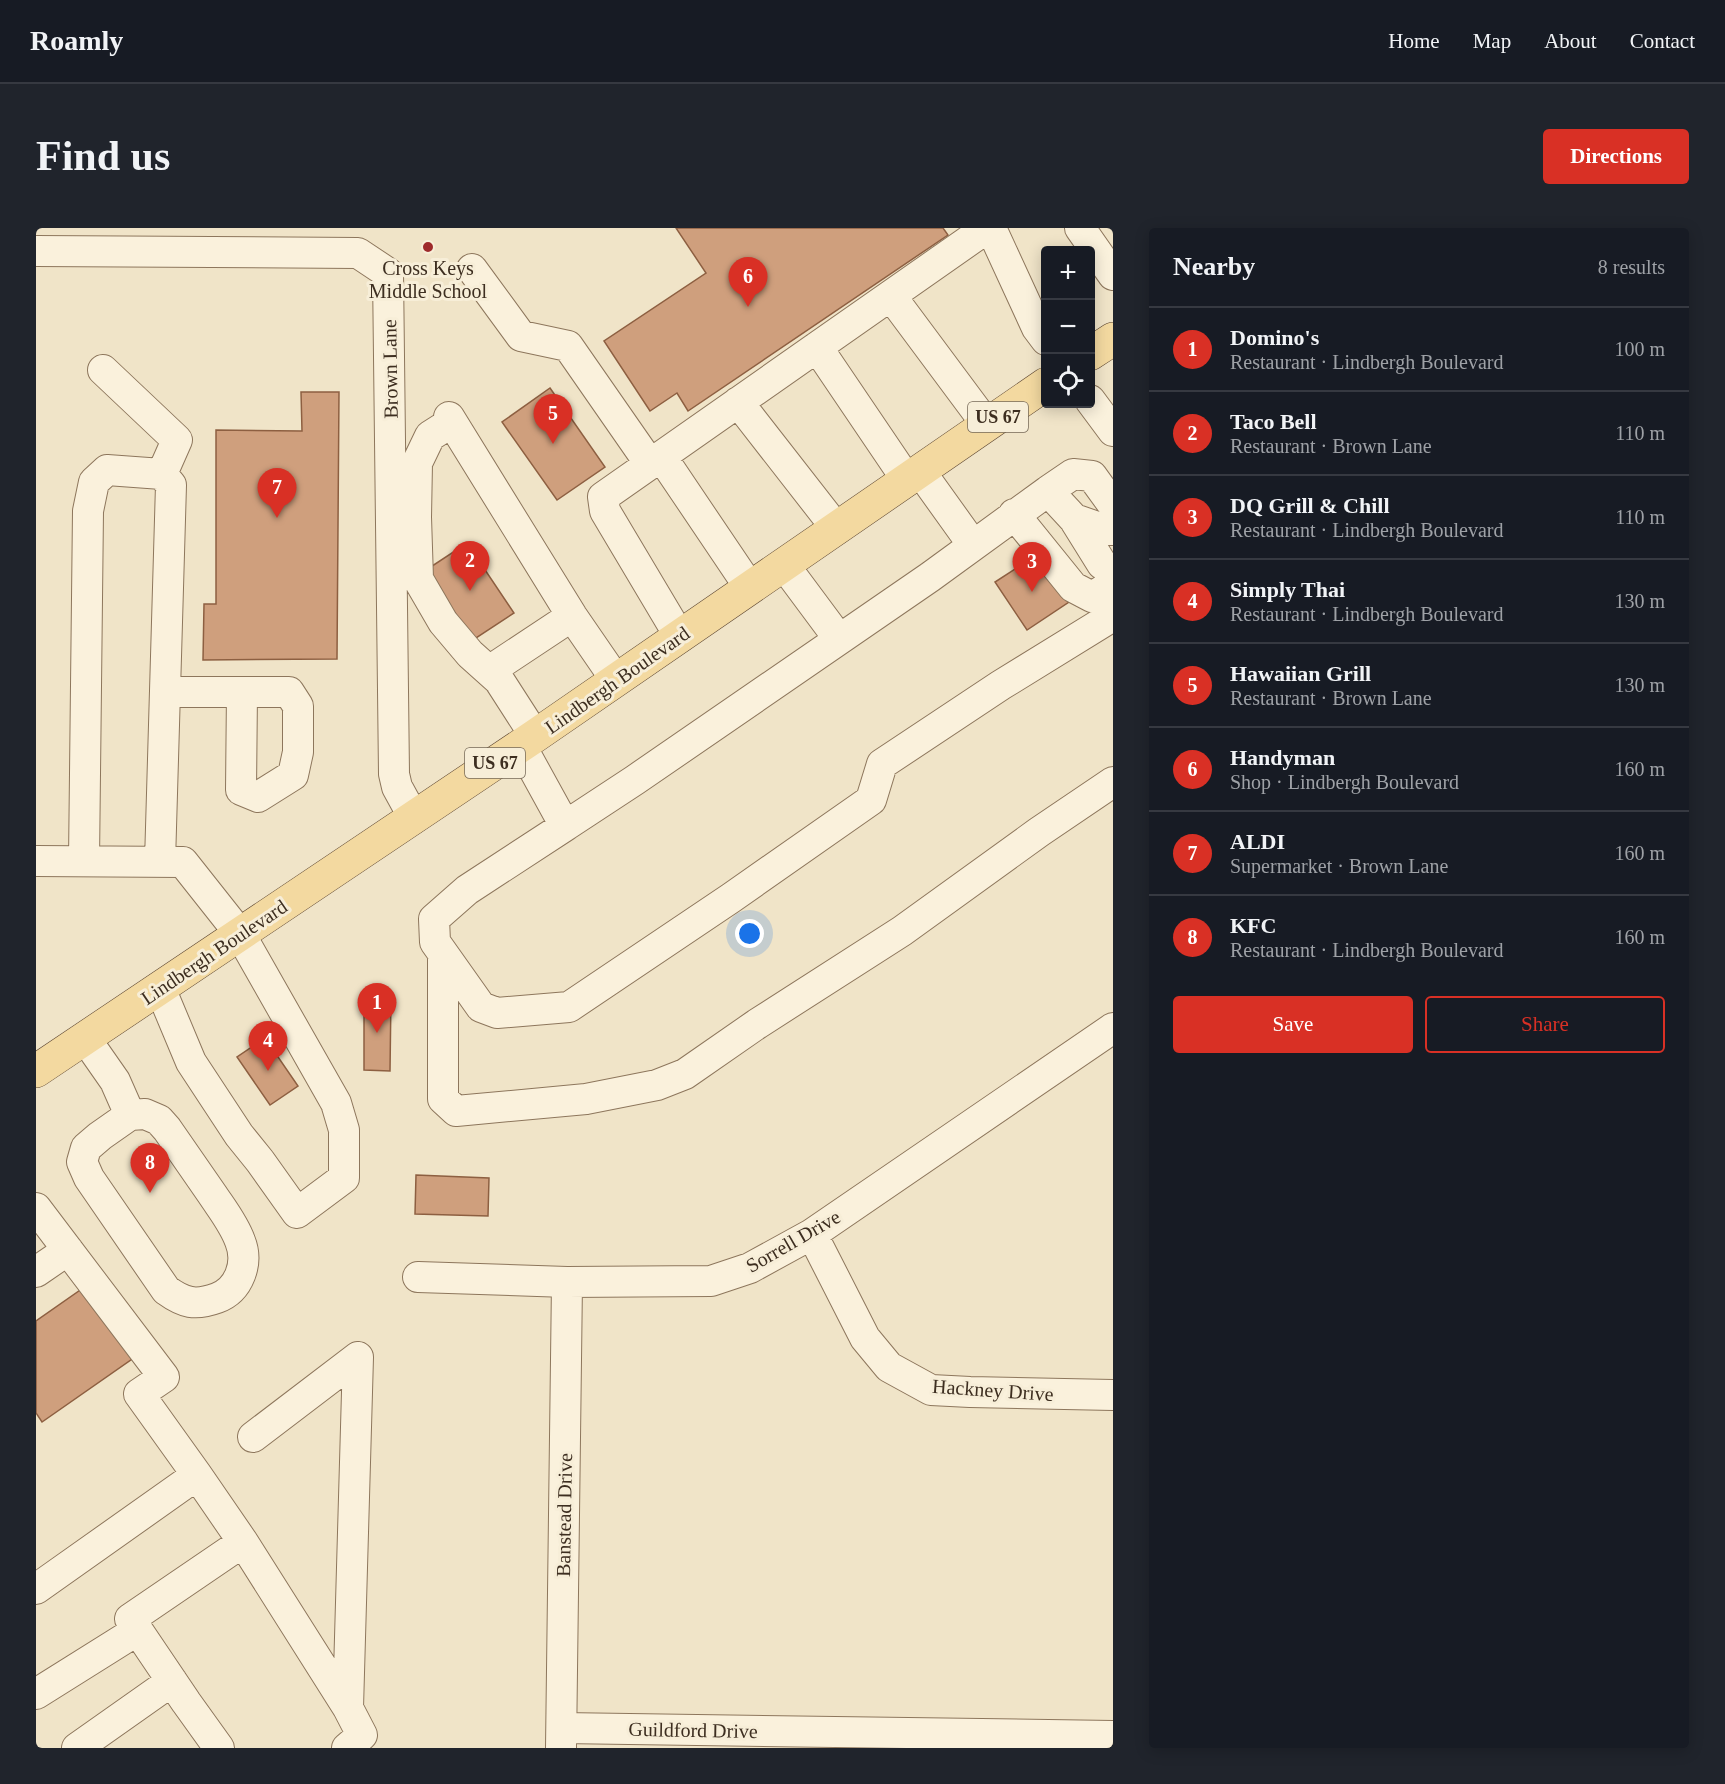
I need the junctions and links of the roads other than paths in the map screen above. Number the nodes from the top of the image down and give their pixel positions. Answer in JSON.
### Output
{"nodes":[{"id":1,"x":989,"y":228,"type":"edge"},
{"id":2,"x":1080,"y":228,"type":"edge"},
{"id":3,"x":36,"y":251,"type":"edge"},
{"id":4,"x":472,"y":269,"type":"dead end"},
{"id":5,"x":1113,"y":275,"type":"edge"},
{"id":6,"x":891,"y":296,"type":"junction"},
{"id":7,"x":1041,"y":333,"type":"edge"},
{"id":8,"x":1113,"y":339,"type":"edge"},
{"id":9,"x":818,"y":347,"type":"junction"},
{"id":10,"x":1095,"y":351,"type":"edge"},
{"id":11,"x":103,"y":370,"type":"dead end"},
{"id":12,"x":1041,"y":387,"type":"edge"},
{"id":13,"x":738,"y":402,"type":"junction"},
{"id":14,"x":1095,"y":407,"type":"edge"},
{"id":15,"x":987,"y":425,"type":"junction"},
{"id":16,"x":1113,"y":432,"type":"edge"},
{"id":17,"x":655,"y":460,"type":"junction"},
{"id":18,"x":162,"y":474,"type":"junction"},
{"id":19,"x":914,"y":476,"type":"junction"},
{"id":20,"x":1048,"y":491,"type":"junction"},
{"id":21,"x":1113,"y":505,"type":"edge"},
{"id":22,"x":1014,"y":514,"type":"junction"},
{"id":23,"x":1074,"y":519,"type":"junction"},
{"id":24,"x":837,"y":529,"type":"junction"},
{"id":25,"x":1113,"y":530,"type":"edge"},
{"id":26,"x":973,"y":545,"type":"junction"},
{"id":27,"x":784,"y":565,"type":"junction"},
{"id":28,"x":1108,"y":574,"type":"edge"},
{"id":29,"x":750,"y":588,"type":"junction"},
{"id":30,"x":572,"y":616,"type":"junction"},
{"id":31,"x":1113,"y":616,"type":"edge"},
{"id":32,"x":680,"y":637,"type":"junction"},
{"id":33,"x":838,"y":639,"type":"junction"},
{"id":34,"x":489,"y":671,"type":"junction"},
{"id":35,"x":616,"y":680,"type":"junction"},
{"id":36,"x":165,"y":692,"type":"junction"},
{"id":37,"x":242,"y":692,"type":"dead end"},
{"id":38,"x":528,"y":741,"type":"junction"},
{"id":39,"x":1113,"y":782,"type":"edge"},
{"id":40,"x":414,"y":818,"type":"junction"},
{"id":41,"x":565,"y":826,"type":"junction"},
{"id":42,"x":36,"y":861,"type":"edge"},
{"id":43,"x":84,"y":861,"type":"junction"},
{"id":44,"x":160,"y":862,"type":"junction"},
{"id":45,"x":240,"y":934,"type":"junction"},
{"id":46,"x":443,"y":954,"type":"junction"},
{"id":47,"x":160,"y":988,"type":"junction"},
{"id":48,"x":1113,"y":1028,"type":"edge"},
{"id":49,"x":85,"y":1038,"type":"junction"},
{"id":50,"x":36,"y":1071,"type":"edge"},
{"id":51,"x":130,"y":1115,"type":"junction"},
{"id":52,"x":36,"y":1208,"type":"edge"},
{"id":53,"x":812,"y":1234,"type":"junction"},
{"id":54,"x":68,"y":1250,"type":"junction"},
{"id":55,"x":36,"y":1272,"type":"edge"},
{"id":56,"x":418,"y":1277,"type":"dead end"},
{"id":57,"x":567,"y":1282,"type":"junction"},
{"id":58,"x":1113,"y":1395,"type":"edge"},
{"id":59,"x":253,"y":1437,"type":"dead end"},
{"id":60,"x":196,"y":1475,"type":"junction"},
{"id":61,"x":243,"y":1542,"type":"junction"},
{"id":62,"x":37,"y":1586,"type":"edge"},
{"id":63,"x":138,"y":1630,"type":"junction"},
{"id":64,"x":172,"y":1682,"type":"junction"},
{"id":65,"x":36,"y":1694,"type":"edge"},
{"id":66,"x":348,"y":1708,"type":"junction"},
{"id":67,"x":1113,"y":1736,"type":"edge"},
{"id":68,"x":561,"y":1738,"type":"edge"},
{"id":69,"x":211,"y":1745,"type":"edge"},
{"id":70,"x":77,"y":1748,"type":"edge"},
{"id":71,"x":347,"y":1748,"type":"edge"}],
"edges":[{"from":1,"to":6,"type":"street"},
{"from":1,"to":7,"type":"street"},
{"from":2,"to":5,"type":"street"},
{"from":3,"to":40,"type":"street","name":"Brown Lane"},
{"from":4,"to":17,"type":"street"},
{"from":6,"to":9,"type":"street"},
{"from":6,"to":15,"type":"street"},
{"from":8,"to":10,"type":"main road"},
{"from":9,"to":13,"type":"street"},
{"from":9,"to":19,"type":"street"},
{"from":11,"to":18,"type":"street"},
{"from":12,"to":15,"type":"main road","name":"Lindbergh Boulevard","number":"US 67"},
{"from":13,"to":17,"type":"street"},
{"from":13,"to":24,"type":"street"},
{"from":14,"to":16,"type":"street"},
{"from":15,"to":19,"type":"main road","name":"Lindbergh Boulevard","number":"US 67"},
{"from":17,"to":29,"type":"street"},
{"from":17,"to":32,"type":"street"},
{"from":18,"to":36,"type":"street"},
{"from":18,"to":43,"type":"street"},
{"from":19,"to":24,"type":"main road","name":"Lindbergh Boulevard","number":"US 67"},
{"from":19,"to":26,"type":"street"},
{"from":20,"to":21,"type":"street"},
{"from":20,"to":22,"type":"street"},
{"from":20,"to":23,"type":"street"},
{"from":22,"to":26,"type":"street"},
{"from":22,"to":28,"type":"street"},
{"from":23,"to":25,"type":"street"},
{"from":23,"to":28,"type":"street"},
{"from":24,"to":27,"type":"main road","name":"Lindbergh Boulevard","number":"US 67"},
{"from":26,"to":33,"type":"street"},
{"from":27,"to":29,"type":"main road","name":"Lindbergh Boulevard","number":"US 67"},
{"from":27,"to":33,"type":"street"},
{"from":29,"to":32,"type":"main road","name":"Lindbergh Boulevard","number":"US 67"},
{"from":30,"to":34,"type":"street"},
{"from":30,"to":34,"type":"street"},
{"from":30,"to":35,"type":"street"},
{"from":31,"to":46,"type":"street"},
{"from":32,"to":35,"type":"main road","name":"Lindbergh Boulevard","number":"US 67"},
{"from":33,"to":41,"type":"street"},
{"from":34,"to":38,"type":"street"},
{"from":35,"to":38,"type":"main road","name":"Lindbergh Boulevard","number":"US 67"},
{"from":36,"to":37,"type":"street"},
{"from":36,"to":44,"type":"street"},
{"from":38,"to":40,"type":"main road","name":"Lindbergh Boulevard","number":"US 67"},
{"from":38,"to":41,"type":"street"},
{"from":39,"to":46,"type":"street"},
{"from":40,"to":45,"type":"main road","name":"Lindbergh Boulevard","number":"US 67"},
{"from":41,"to":46,"type":"street"},
{"from":42,"to":43,"type":"street"},
{"from":43,"to":44,"type":"street"},
{"from":44,"to":45,"type":"street"},
{"from":45,"to":47,"type":"main road","name":"Lindbergh Boulevard","number":"US 67"},
{"from":45,"to":47,"type":"street"},
{"from":47,"to":49,"type":"main road","name":"Lindbergh Boulevard","number":"US 67"},
{"from":48,"to":53,"type":"street","name":"Sorrell Drive"},
{"from":49,"to":50,"type":"main road","name":"Lindbergh Boulevard","number":"US 67"},
{"from":49,"to":51,"type":"street"},
{"from":51,"to":51,"type":"street"},
{"from":52,"to":54,"type":"street"},
{"from":53,"to":57,"type":"street","name":"Sorrell Drive"},
{"from":53,"to":58,"type":"street","name":"Hackney Drive"},
{"from":54,"to":55,"type":"street"},
{"from":54,"to":60,"type":"street"},
{"from":56,"to":57,"type":"street","name":"Sorrell Drive"},
{"from":57,"to":68,"type":"street","name":"Banstead Drive"},
{"from":59,"to":66,"type":"street"},
{"from":60,"to":61,"type":"street"},
{"from":60,"to":62,"type":"street"},
{"from":61,"to":63,"type":"street"},
{"from":61,"to":66,"type":"street"},
{"from":63,"to":64,"type":"street"},
{"from":63,"to":65,"type":"street"},
{"from":64,"to":69,"type":"street"},
{"from":64,"to":70,"type":"street"},
{"from":66,"to":71,"type":"street"},
{"from":67,"to":68,"type":"street","name":"Guildford Drive"}]}
